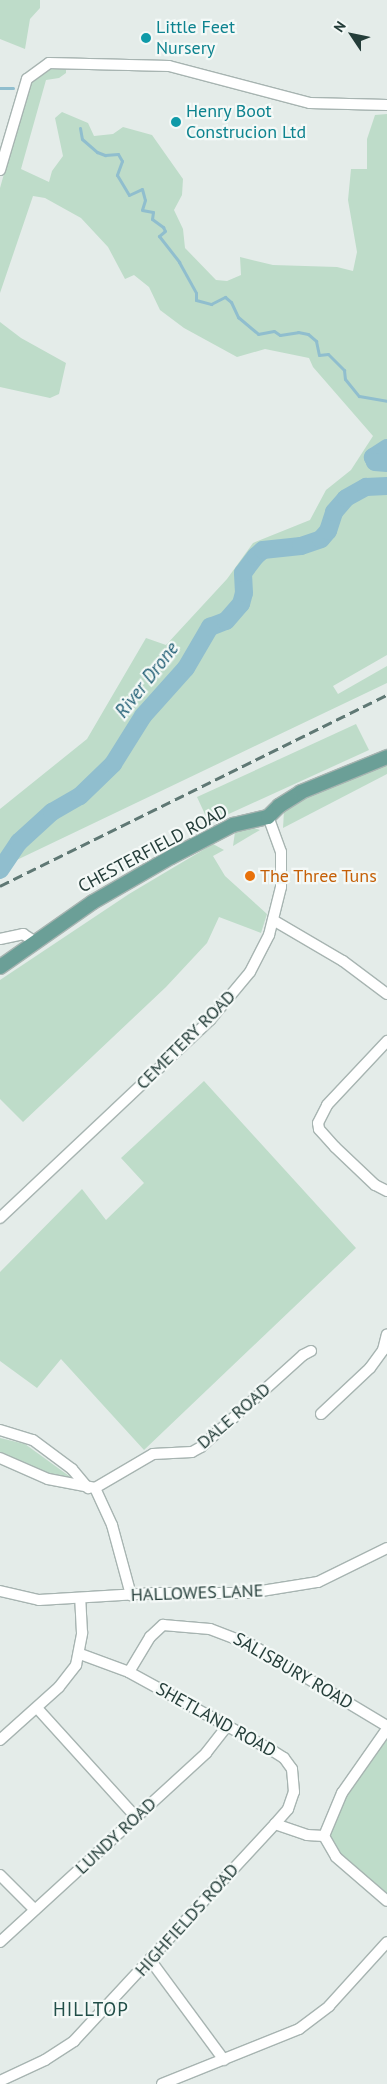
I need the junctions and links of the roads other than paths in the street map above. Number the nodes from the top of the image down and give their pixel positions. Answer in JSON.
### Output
{"nodes":[{"id":1,"x":387,"y":105,"type":"edge"},
{"id":2,"x":0,"y":170,"type":"edge"},
{"id":3,"x":387,"y":757,"type":"edge"},
{"id":4,"x":268,"y":817,"type":"junction"},
{"id":5,"x":273,"y":920,"type":"junction"},
{"id":6,"x":0,"y":939,"type":"edge"},
{"id":7,"x":34,"y":940,"type":"junction"},
{"id":8,"x":0,"y":968,"type":"edge"},
{"id":9,"x":387,"y":994,"type":"edge"},
{"id":10,"x":387,"y":1041,"type":"edge"},
{"id":11,"x":387,"y":1191,"type":"edge"},
{"id":12,"x":0,"y":1218,"type":"edge"},
{"id":13,"x":387,"y":1334,"type":"edge"},
{"id":14,"x":311,"y":1351,"type":"dead end"},
{"id":15,"x":320,"y":1414,"type":"dead end"},
{"id":16,"x":0,"y":1430,"type":"edge"},
{"id":17,"x":0,"y":1458,"type":"edge"},
{"id":18,"x":92,"y":1488,"type":"junction"},
{"id":19,"x":387,"y":1548,"type":"edge"},
{"id":20,"x":0,"y":1592,"type":"edge"},
{"id":21,"x":131,"y":1595,"type":"junction"},
{"id":22,"x":80,"y":1599,"type":"junction"},
{"id":23,"x":80,"y":1654,"type":"junction"},
{"id":24,"x":129,"y":1672,"type":"junction"},
{"id":25,"x":37,"y":1708,"type":"junction"},
{"id":26,"x":228,"y":1726,"type":"junction"},
{"id":27,"x":387,"y":1728,"type":"edge"},
{"id":28,"x":0,"y":1740,"type":"edge"},
{"id":29,"x":136,"y":1817,"type":"junction"},
{"id":30,"x":275,"y":1824,"type":"junction"},
{"id":31,"x":324,"y":1836,"type":"junction"},
{"id":32,"x":0,"y":1875,"type":"edge"},
{"id":33,"x":387,"y":1901,"type":"edge"},
{"id":34,"x":35,"y":1910,"type":"junction"},
{"id":35,"x":0,"y":1942,"type":"edge"},
{"id":36,"x":387,"y":1942,"type":"edge"},
{"id":37,"x":151,"y":1961,"type":"junction"},
{"id":38,"x":224,"y":2060,"type":"junction"},
{"id":39,"x":0,"y":2081,"type":"edge"},
{"id":40,"x":162,"y":2084,"type":"edge"}],
"edges":[{"from":1,"to":2,"type":"street"},
{"from":3,"to":4,"type":"main road","name":"CHESTERFIELD ROAD"},
{"from":4,"to":5,"type":"street","name":"CEMETERY ROAD"},
{"from":4,"to":7,"type":"main road","name":"CHESTERFIELD ROAD"},
{"from":5,"to":9,"type":"street"},
{"from":5,"to":12,"type":"street","name":"CEMETERY ROAD"},
{"from":6,"to":7,"type":"street"},
{"from":7,"to":8,"type":"main road","name":"CHESTERFIELD ROAD"},
{"from":10,"to":11,"type":"street"},
{"from":13,"to":15,"type":"street"},
{"from":14,"to":18,"type":"street","name":"DALE ROAD"},
{"from":16,"to":18,"type":"street"},
{"from":17,"to":18,"type":"street"},
{"from":18,"to":21,"type":"street"},
{"from":19,"to":21,"type":"street","name":"HALLOWES LANE"},
{"from":20,"to":22,"type":"street","name":"HALLOWES LANE"},
{"from":21,"to":22,"type":"street","name":"HALLOWES LANE"},
{"from":22,"to":23,"type":"street"},
{"from":23,"to":24,"type":"street","name":"SHETLAND ROAD"},
{"from":23,"to":25,"type":"street"},
{"from":24,"to":26,"type":"street","name":"SHETLAND ROAD"},
{"from":24,"to":27,"type":"street","name":"SALISBURY ROAD"},
{"from":25,"to":28,"type":"street"},
{"from":25,"to":29,"type":"street"},
{"from":26,"to":29,"type":"street","name":"LUNDY ROAD"},
{"from":26,"to":30,"type":"street","name":"SHETLAND ROAD"},
{"from":27,"to":31,"type":"street","name":"SALISBURY ROAD"},
{"from":29,"to":34,"type":"street","name":"LUNDY ROAD"},
{"from":30,"to":31,"type":"street"},
{"from":30,"to":37,"type":"street","name":"HIGHFIELDS ROAD"},
{"from":31,"to":33,"type":"street"},
{"from":32,"to":34,"type":"street"},
{"from":34,"to":35,"type":"street","name":"LUNDY ROAD"},
{"from":36,"to":38,"type":"street"},
{"from":37,"to":38,"type":"street"},
{"from":37,"to":39,"type":"street","name":"HIGHFIELDS ROAD"},
{"from":38,"to":40,"type":"street"}]}
